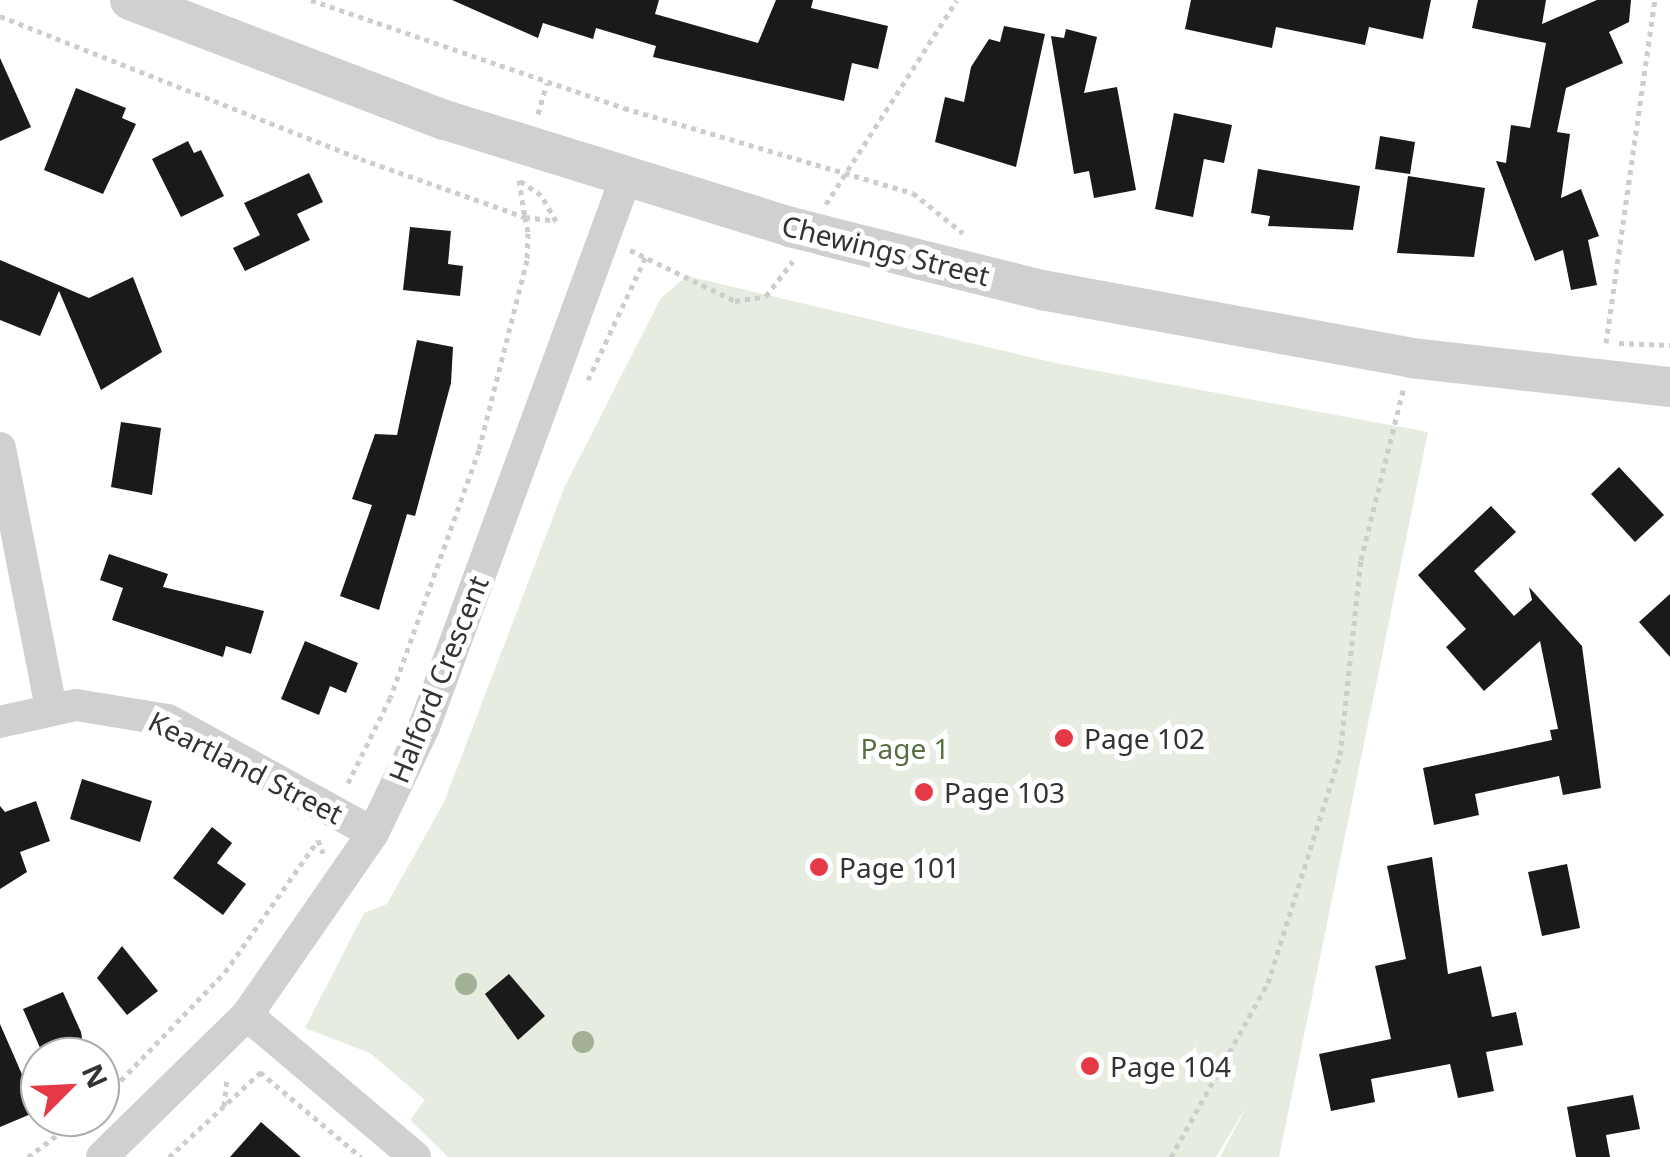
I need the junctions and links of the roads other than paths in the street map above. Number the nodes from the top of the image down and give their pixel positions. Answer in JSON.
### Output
{"nodes":[{"id":1,"x":130,"y":0,"type":"edge"},
{"id":2,"x":624,"y":180,"type":"junction"},
{"id":3,"x":1670,"y":387,"type":"edge"},
{"id":4,"x":0,"y":448,"type":"edge"},
{"id":5,"x":51,"y":707,"type":"junction"},
{"id":6,"x":0,"y":722,"type":"edge"},
{"id":7,"x":373,"y":833,"type":"junction"},
{"id":8,"x":247,"y":1014,"type":"junction"},
{"id":9,"x":102,"y":1157,"type":"edge"},
{"id":10,"x":414,"y":1157,"type":"edge"}],
"edges":[{"from":1,"to":2,"type":"street","name":"Chewings Street"},
{"from":2,"to":3,"type":"street","name":"Chewings Street"},
{"from":2,"to":7,"type":"street","name":"Halford Crescent"},
{"from":4,"to":5,"type":"street"},
{"from":5,"to":6,"type":"street","name":"Keartland Street"},
{"from":5,"to":7,"type":"street","name":"Keartland Street"},
{"from":7,"to":8,"type":"street","name":"Halford Crescent"},
{"from":8,"to":9,"type":"street","name":"Halford Crescent"},
{"from":8,"to":10,"type":"street"}]}
